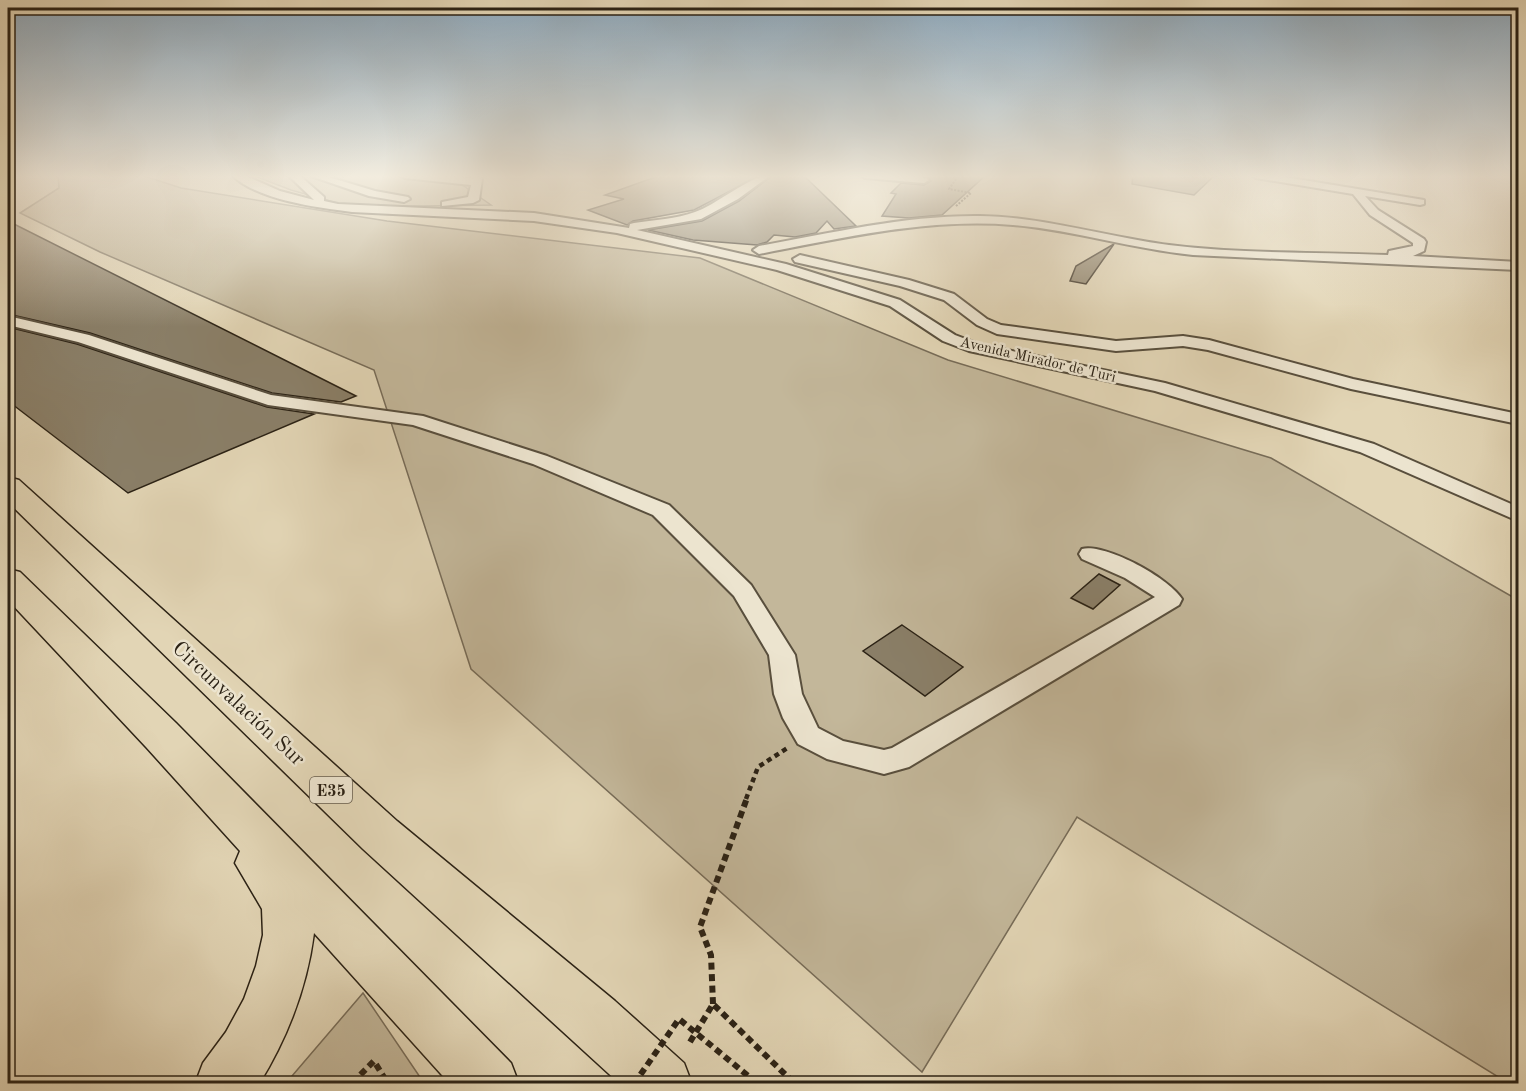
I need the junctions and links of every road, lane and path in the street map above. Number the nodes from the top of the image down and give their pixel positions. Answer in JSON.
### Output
{"nodes":[{"id":1,"x":596,"y":226,"type":"edge"},
{"id":2,"x":636,"y":226,"type":"edge"},
{"id":3,"x":912,"y":226,"type":"edge"},
{"id":4,"x":1045,"y":226,"type":"edge"},
{"id":5,"x":1396,"y":226,"type":"edge"},
{"id":6,"x":617,"y":229,"type":"junction"},
{"id":7,"x":680,"y":243,"type":"junction"},
{"id":8,"x":759,"y":250,"type":"junction"},
{"id":9,"x":1369,"y":257,"type":"junction"},
{"id":10,"x":1518,"y":266,"type":"edge"},
{"id":11,"x":8,"y":321,"type":"edge"},
{"id":12,"x":1518,"y":419,"type":"edge"},
{"id":13,"x":8,"y":486,"type":"edge"},
{"id":14,"x":1518,"y":515,"type":"edge"},
{"id":15,"x":1090,"y":554,"type":"dead end"},
{"id":16,"x":8,"y":580,"type":"edge"},
{"id":17,"x":808,"y":736,"type":"junction"},
{"id":18,"x":225,"y":804,"type":"junction"},
{"id":19,"x":713,"y":1004,"type":"junction"},
{"id":20,"x":690,"y":1042,"type":"dead end"},
{"id":21,"x":224,"y":1083,"type":"edge"},
{"id":22,"x":366,"y":1083,"type":"edge"},
{"id":23,"x":388,"y":1083,"type":"edge"},
{"id":24,"x":490,"y":1083,"type":"edge"},
{"id":25,"x":634,"y":1083,"type":"edge"},
{"id":26,"x":663,"y":1083,"type":"edge"},
{"id":27,"x":758,"y":1083,"type":"edge"},
{"id":28,"x":795,"y":1083,"type":"edge"}],
"edges":[{"from":1,"to":6,"type":"street","name":"Avenida Mirador de Turi"},
{"from":2,"to":6,"type":"street"},
{"from":3,"to":8,"type":"street"},
{"from":4,"to":9,"type":"street"},
{"from":5,"to":9,"type":"street"},
{"from":6,"to":7,"type":"street","name":"Avenida Mirador de Turi"},
{"from":7,"to":8,"type":"street"},
{"from":7,"to":14,"type":"street","name":"Avenida Mirador de Turi"},
{"from":8,"to":12,"type":"street"},
{"from":9,"to":10,"type":"street"},
{"from":11,"to":17,"type":"street"},
{"from":13,"to":26,"type":"highway","name":"Circunvalación Sur","number":"E35"},
{"from":15,"to":17,"type":"street"},
{"from":16,"to":18,"type":"highway"},
{"from":17,"to":19,"type":"path"},
{"from":18,"to":21,"type":"highway"},
{"from":18,"to":24,"type":"highway"},
{"from":19,"to":20,"type":"path"},
{"from":19,"to":28,"type":"path"},
{"from":22,"to":23,"type":"path"},
{"from":25,"to":27,"type":"path","bridge":true}]}
